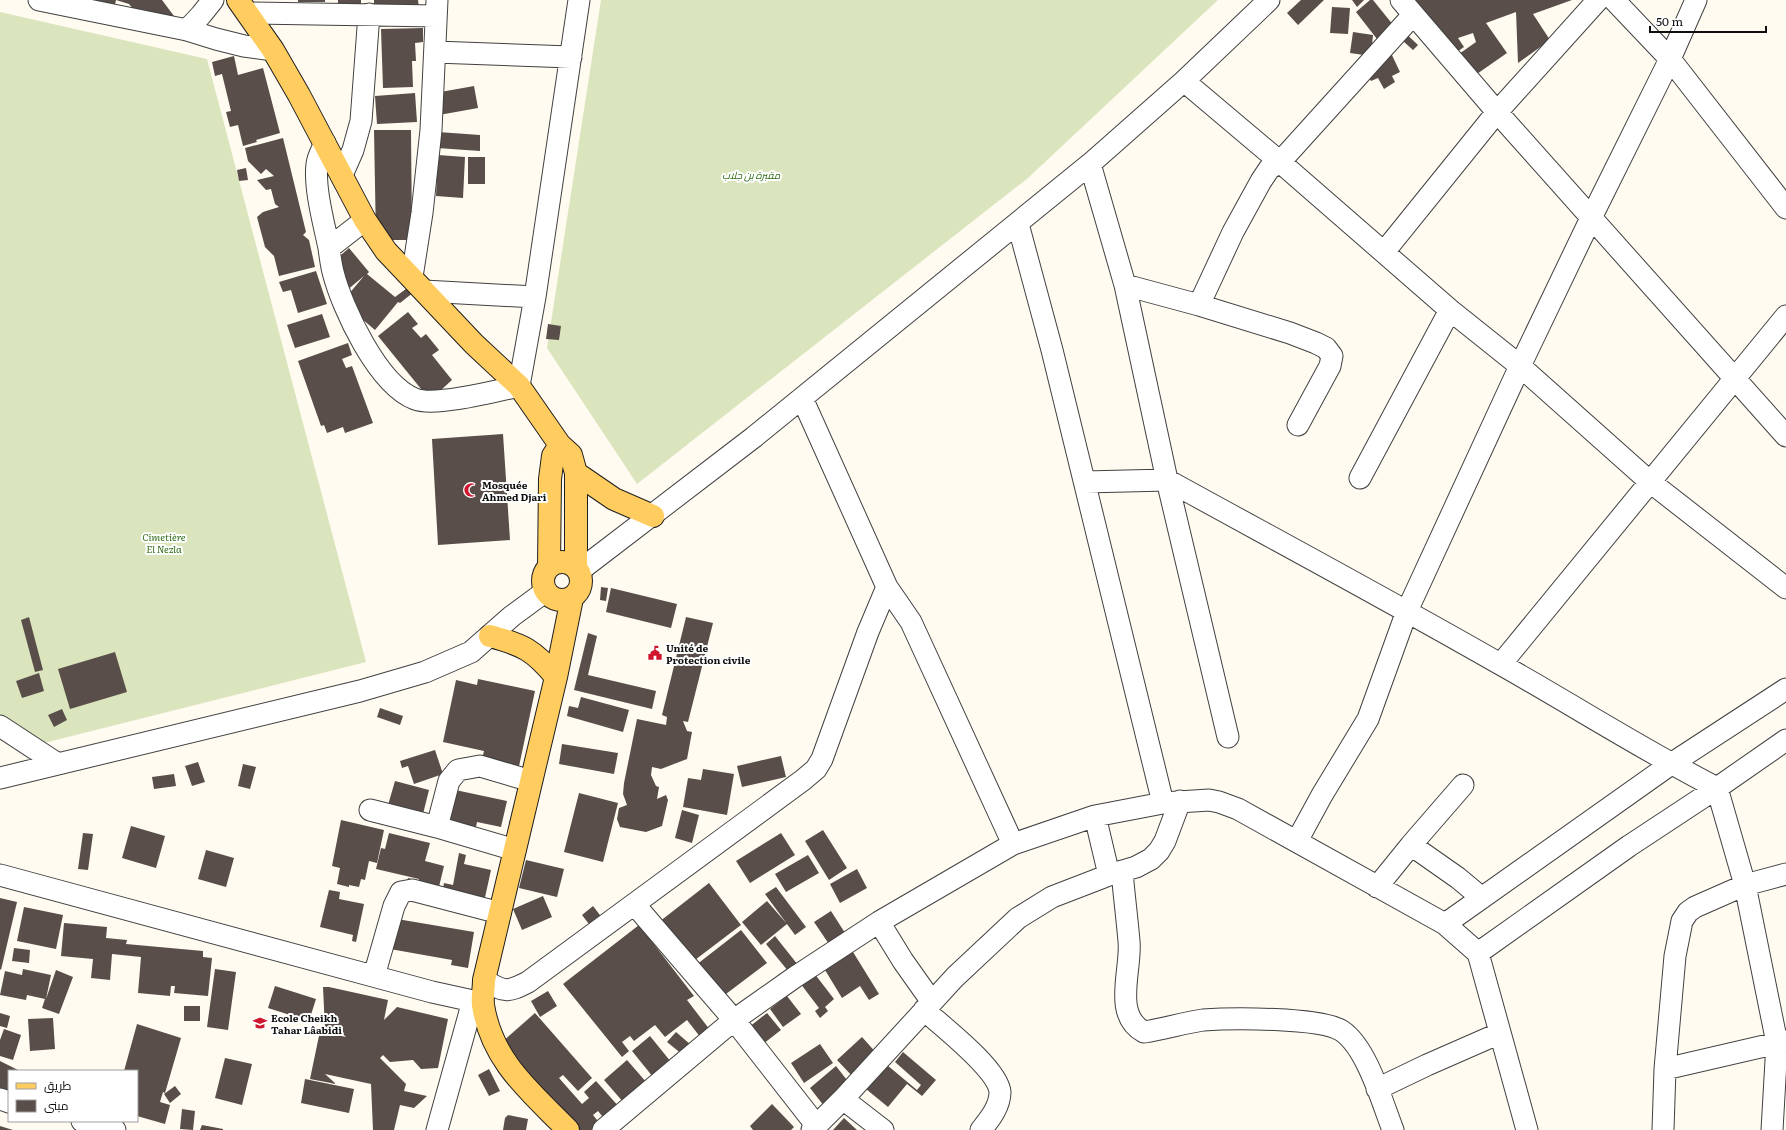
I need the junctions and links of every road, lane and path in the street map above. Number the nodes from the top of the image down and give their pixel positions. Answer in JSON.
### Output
{"nodes":[{"id":1,"x":39,"y":0,"type":"edge"},
{"id":2,"x":213,"y":0,"type":"edge"},
{"id":3,"x":579,"y":0,"type":"edge"},
{"id":4,"x":1269,"y":0,"type":"edge"},
{"id":5,"x":1598,"y":0,"type":"edge"},
{"id":6,"x":1614,"y":0,"type":"edge"},
{"id":7,"x":1696,"y":0,"type":"edge"},
{"id":8,"x":243,"y":6,"type":"edge"},
{"id":9,"x":1407,"y":7,"type":"edge"},
{"id":10,"x":436,"y":8,"type":"edge"},
{"id":11,"x":369,"y":14,"type":"junction"},
{"id":12,"x":187,"y":30,"type":"junction"},
{"id":13,"x":273,"y":50,"type":"junction"},
{"id":14,"x":435,"y":52,"type":"junction"},
{"id":15,"x":571,"y":57,"type":"junction"},
{"id":16,"x":1670,"y":59,"type":"junction"},
{"id":17,"x":1184,"y":81,"type":"junction"},
{"id":18,"x":1497,"y":112,"type":"junction"},
{"id":19,"x":325,"y":143,"type":"junction"},
{"id":20,"x":1280,"y":162,"type":"junction"},
{"id":21,"x":1090,"y":164,"type":"junction"},
{"id":22,"x":342,"y":175,"type":"junction"},
{"id":23,"x":1786,"y":208,"type":"edge"},
{"id":24,"x":1591,"y":218,"type":"junction"},
{"id":25,"x":366,"y":220,"type":"junction"},
{"id":26,"x":1018,"y":224,"type":"junction"},
{"id":27,"x":329,"y":248,"type":"junction"},
{"id":28,"x":1384,"y":252,"type":"junction"},
{"id":29,"x":418,"y":284,"type":"junction"},
{"id":30,"x":1125,"y":285,"type":"junction"},
{"id":31,"x":535,"y":297,"type":"junction"},
{"id":32,"x":1198,"y":305,"type":"junction"},
{"id":33,"x":1450,"y":310,"type":"junction"},
{"id":34,"x":1786,"y":316,"type":"edge"},
{"id":35,"x":1520,"y":366,"type":"junction"},
{"id":36,"x":1735,"y":378,"type":"junction"},
{"id":37,"x":519,"y":386,"type":"junction"},
{"id":38,"x":802,"y":398,"type":"junction"},
{"id":39,"x":1298,"y":425,"type":"dead end"},
{"id":40,"x":1786,"y":436,"type":"edge"},
{"id":41,"x":560,"y":445,"type":"junction"},
{"id":42,"x":576,"y":473,"type":"junction"},
{"id":43,"x":1360,"y":478,"type":"dead end"},
{"id":44,"x":1167,"y":480,"type":"junction"},
{"id":45,"x":1649,"y":481,"type":"junction"},
{"id":46,"x":1085,"y":482,"type":"junction"},
{"id":47,"x":653,"y":516,"type":"junction"},
{"id":48,"x":549,"y":567,"type":"junction"},
{"id":49,"x":578,"y":569,"type":"junction"},
{"id":50,"x":887,"y":587,"type":"junction"},
{"id":51,"x":1786,"y":588,"type":"edge"},
{"id":52,"x":546,"y":591,"type":"junction"},
{"id":53,"x":572,"y":598,"type":"junction"},
{"id":54,"x":1407,"y":611,"type":"junction"},
{"id":55,"x":490,"y":636,"type":"junction"},
{"id":56,"x":1501,"y":664,"type":"junction"},
{"id":57,"x":556,"y":678,"type":"junction"},
{"id":58,"x":1786,"y":689,"type":"edge"},
{"id":59,"x":0,"y":726,"type":"edge"},
{"id":60,"x":1228,"y":737,"type":"dead end"},
{"id":61,"x":1786,"y":740,"type":"edge"},
{"id":62,"x":58,"y":764,"type":"junction"},
{"id":63,"x":1671,"y":764,"type":"junction"},
{"id":64,"x":0,"y":778,"type":"edge"},
{"id":65,"x":531,"y":781,"type":"junction"},
{"id":66,"x":1463,"y":785,"type":"dead end"},
{"id":67,"x":1717,"y":788,"type":"junction"},
{"id":68,"x":1172,"y":802,"type":"junction"},
{"id":69,"x":370,"y":810,"type":"dead end"},
{"id":70,"x":1094,"y":816,"type":"junction"},
{"id":71,"x":437,"y":827,"type":"junction"},
{"id":72,"x":1297,"y":841,"type":"junction"},
{"id":73,"x":1013,"y":844,"type":"junction"},
{"id":74,"x":1412,"y":845,"type":"junction"},
{"id":75,"x":515,"y":850,"type":"junction"},
{"id":76,"x":1115,"y":873,"type":"junction"},
{"id":77,"x":1786,"y":874,"type":"edge"},
{"id":78,"x":0,"y":875,"type":"edge"},
{"id":79,"x":1745,"y":885,"type":"junction"},
{"id":80,"x":1377,"y":887,"type":"junction"},
{"id":81,"x":1482,"y":898,"type":"junction"},
{"id":82,"x":634,"y":905,"type":"junction"},
{"id":83,"x":500,"y":913,"type":"junction"},
{"id":84,"x":879,"y":922,"type":"junction"},
{"id":85,"x":1445,"y":924,"type":"junction"},
{"id":86,"x":1478,"y":953,"type":"junction"},
{"id":87,"x":374,"y":976,"type":"junction"},
{"id":88,"x":484,"y":980,"type":"junction"},
{"id":89,"x":478,"y":1002,"type":"junction"},
{"id":90,"x":928,"y":1006,"type":"junction"},
{"id":91,"x":734,"y":1020,"type":"junction"},
{"id":92,"x":1500,"y":1032,"type":"junction"},
{"id":93,"x":1781,"y":1042,"type":"edge"},
{"id":94,"x":1665,"y":1069,"type":"junction"},
{"id":95,"x":1377,"y":1089,"type":"junction"},
{"id":96,"x":843,"y":1099,"type":"junction"},
{"id":97,"x":86,"y":1122,"type":"edge"},
{"id":98,"x":814,"y":1127,"type":"edge"},
{"id":99,"x":115,"y":1130,"type":"edge"},
{"id":100,"x":437,"y":1130,"type":"edge"},
{"id":101,"x":568,"y":1130,"type":"edge"},
{"id":102,"x":603,"y":1130,"type":"edge"},
{"id":103,"x":883,"y":1130,"type":"edge"},
{"id":104,"x":980,"y":1130,"type":"edge"},
{"id":105,"x":1393,"y":1130,"type":"edge"},
{"id":106,"x":1527,"y":1130,"type":"edge"},
{"id":107,"x":1663,"y":1130,"type":"edge"},
{"id":108,"x":1772,"y":1130,"type":"edge"}],
"edges":[{"from":1,"to":12,"type":"street"},
{"from":2,"to":12,"type":"street"},
{"from":3,"to":15,"type":"street"},
{"from":4,"to":17,"type":"street"},
{"from":5,"to":18,"type":"street"},
{"from":6,"to":16,"type":"street"},
{"from":7,"to":16,"type":"street"},
{"from":8,"to":11,"type":"street"},
{"from":8,"to":13,"type":"main road"},
{"from":9,"to":18,"type":"street"},
{"from":9,"to":20,"type":"street"},
{"from":10,"to":11,"type":"street"},
{"from":10,"to":14,"type":"street"},
{"from":11,"to":22,"type":"street"},
{"from":12,"to":13,"type":"street"},
{"from":13,"to":19,"type":"main road"},
{"from":14,"to":15,"type":"street"},
{"from":14,"to":29,"type":"street"},
{"from":15,"to":31,"type":"street"},
{"from":16,"to":23,"type":"street"},
{"from":16,"to":24,"type":"street"},
{"from":17,"to":20,"type":"street"},
{"from":17,"to":21,"type":"street"},
{"from":18,"to":24,"type":"street"},
{"from":18,"to":28,"type":"street"},
{"from":19,"to":22,"type":"main road"},
{"from":19,"to":27,"type":"street"},
{"from":20,"to":28,"type":"street"},
{"from":20,"to":32,"type":"street"},
{"from":21,"to":26,"type":"street"},
{"from":21,"to":30,"type":"street"},
{"from":22,"to":25,"type":"main road"},
{"from":24,"to":35,"type":"street"},
{"from":24,"to":36,"type":"street"},
{"from":25,"to":27,"type":"street"},
{"from":25,"to":29,"type":"main road"},
{"from":26,"to":38,"type":"street"},
{"from":26,"to":46,"type":"street"},
{"from":27,"to":37,"type":"street"},
{"from":28,"to":33,"type":"street"},
{"from":29,"to":31,"type":"street"},
{"from":29,"to":37,"type":"main road"},
{"from":30,"to":32,"type":"street"},
{"from":30,"to":44,"type":"street"},
{"from":31,"to":37,"type":"street"},
{"from":32,"to":39,"type":"street"},
{"from":33,"to":35,"type":"street"},
{"from":33,"to":43,"type":"street"},
{"from":34,"to":36,"type":"street"},
{"from":35,"to":45,"type":"street"},
{"from":35,"to":54,"type":"street"},
{"from":36,"to":40,"type":"street"},
{"from":36,"to":45,"type":"street"},
{"from":37,"to":41,"type":"main road"},
{"from":38,"to":47,"type":"street"},
{"from":38,"to":50,"type":"street"},
{"from":41,"to":42,"type":"main road"},
{"from":41,"to":48,"type":"main road"},
{"from":42,"to":47,"type":"main road"},
{"from":42,"to":49,"type":"main road"},
{"from":44,"to":46,"type":"street"},
{"from":44,"to":54,"type":"street"},
{"from":44,"to":60,"type":"street"},
{"from":45,"to":51,"type":"street"},
{"from":45,"to":56,"type":"street"},
{"from":46,"to":68,"type":"street"},
{"from":47,"to":49,"type":"street"},
{"from":48,"to":49,"type":"main road"},
{"from":48,"to":52,"type":"main road"},
{"from":49,"to":53,"type":"main road"},
{"from":50,"to":73,"type":"street"},
{"from":50,"to":82,"type":"street"},
{"from":52,"to":53,"type":"main road"},
{"from":52,"to":55,"type":"street"},
{"from":53,"to":57,"type":"main road"},
{"from":54,"to":56,"type":"street"},
{"from":54,"to":72,"type":"street"},
{"from":55,"to":57,"type":"main road"},
{"from":55,"to":62,"type":"street"},
{"from":56,"to":63,"type":"street"},
{"from":57,"to":65,"type":"main road"},
{"from":58,"to":63,"type":"street"},
{"from":59,"to":62,"type":"street"},
{"from":61,"to":67,"type":"street"},
{"from":62,"to":64,"type":"street"},
{"from":63,"to":67,"type":"street"},
{"from":63,"to":81,"type":"street"},
{"from":65,"to":71,"type":"street"},
{"from":65,"to":75,"type":"main road"},
{"from":66,"to":74,"type":"street"},
{"from":67,"to":79,"type":"street"},
{"from":67,"to":86,"type":"street"},
{"from":68,"to":70,"type":"street"},
{"from":68,"to":72,"type":"street"},
{"from":68,"to":76,"type":"street"},
{"from":69,"to":71,"type":"street"},
{"from":70,"to":73,"type":"street"},
{"from":70,"to":76,"type":"street"},
{"from":71,"to":75,"type":"street"},
{"from":72,"to":80,"type":"street"},
{"from":73,"to":84,"type":"street"},
{"from":74,"to":80,"type":"street"},
{"from":74,"to":81,"type":"street"},
{"from":75,"to":83,"type":"main road"},
{"from":76,"to":90,"type":"street"},
{"from":76,"to":95,"type":"street"},
{"from":77,"to":79,"type":"street"},
{"from":78,"to":87,"type":"street"},
{"from":79,"to":93,"type":"street"},
{"from":79,"to":94,"type":"street"},
{"from":80,"to":85,"type":"street"},
{"from":81,"to":85,"type":"street"},
{"from":82,"to":88,"type":"street"},
{"from":82,"to":91,"type":"street"},
{"from":83,"to":87,"type":"street"},
{"from":83,"to":88,"type":"main road"},
{"from":84,"to":90,"type":"street"},
{"from":84,"to":91,"type":"street"},
{"from":85,"to":86,"type":"street"},
{"from":86,"to":92,"type":"street"},
{"from":87,"to":89,"type":"street"},
{"from":88,"to":89,"type":"main road"},
{"from":89,"to":100,"type":"street"},
{"from":89,"to":101,"type":"main road"},
{"from":90,"to":96,"type":"street"},
{"from":90,"to":104,"type":"street"},
{"from":91,"to":98,"type":"street"},
{"from":91,"to":102,"type":"street"},
{"from":92,"to":95,"type":"street"},
{"from":92,"to":106,"type":"street"},
{"from":93,"to":94,"type":"street"},
{"from":93,"to":108,"type":"street"},
{"from":94,"to":107,"type":"street"},
{"from":95,"to":105,"type":"street"},
{"from":96,"to":98,"type":"street"},
{"from":96,"to":103,"type":"street"},
{"from":97,"to":99,"type":"street"}]}
